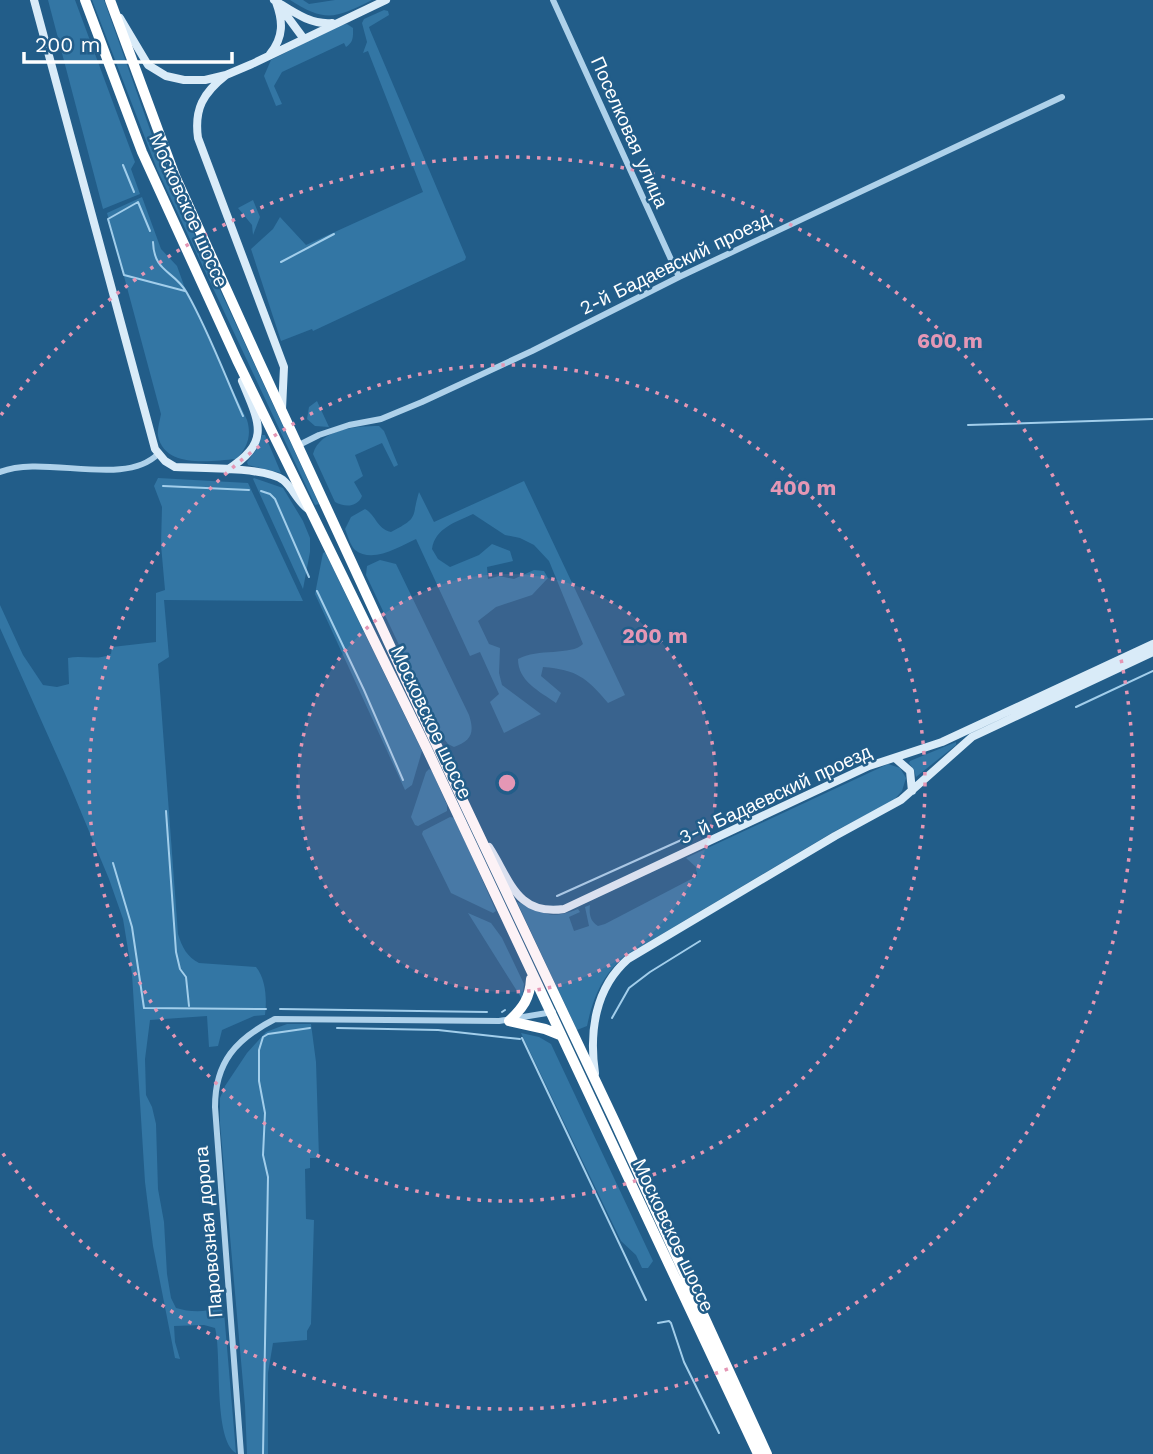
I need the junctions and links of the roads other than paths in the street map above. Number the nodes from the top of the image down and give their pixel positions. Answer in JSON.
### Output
{"nodes":[{"id":1,"x":34,"y":0,"type":"edge"},
{"id":2,"x":85,"y":0,"type":"edge"},
{"id":3,"x":110,"y":0,"type":"edge"},
{"id":4,"x":386,"y":0,"type":"edge"},
{"id":5,"x":553,"y":0,"type":"edge"},
{"id":6,"x":275,"y":1,"type":"edge"},
{"id":7,"x":338,"y":22,"type":"junction"},
{"id":8,"x":304,"y":40,"type":"junction"},
{"id":9,"x":269,"y":56,"type":"junction"},
{"id":10,"x":226,"y":75,"type":"junction"},
{"id":11,"x":1062,"y":97,"type":"dead end"},
{"id":12,"x":679,"y":277,"type":"junction"},
{"id":13,"x":237,"y":360,"type":"junction"},
{"id":14,"x":282,"y":411,"type":"junction"},
{"id":15,"x":297,"y":446,"type":"junction"},
{"id":16,"x":158,"y":454,"type":"junction"},
{"id":17,"x":227,"y":470,"type":"junction"},
{"id":18,"x":0,"y":472,"type":"edge"},
{"id":19,"x":310,"y":510,"type":"junction"},
{"id":20,"x":1153,"y":644,"type":"edge"},
{"id":21,"x":1153,"y":652,"type":"edge"},
{"id":22,"x":895,"y":758,"type":"junction"},
{"id":23,"x":912,"y":791,"type":"junction"},
{"id":24,"x":478,"y":831,"type":"junction"},
{"id":25,"x":531,"y":976,"type":"junction"},
{"id":26,"x":561,"y":1009,"type":"junction"},
{"id":27,"x":550,"y":1014,"type":"junction"},
{"id":28,"x":509,"y":1021,"type":"junction"},
{"id":29,"x":560,"y":1035,"type":"junction"},
{"id":30,"x":597,"y":1085,"type":"junction"},
{"id":31,"x":241,"y":1454,"type":"edge"},
{"id":32,"x":758,"y":1454,"type":"edge"},
{"id":33,"x":767,"y":1454,"type":"edge"}],
"edges":[{"from":1,"to":16,"type":"street"},
{"from":2,"to":13,"type":"highway","name":"Московское шоссе"},
{"from":3,"to":10,"type":"street"},
{"from":3,"to":14,"type":"highway","name":"Московское шоссе"},
{"from":4,"to":7,"type":"street"},
{"from":5,"to":12,"type":"street","name":"Поселковая улица"},
{"from":6,"to":7,"type":"street"},
{"from":6,"to":8,"type":"street"},
{"from":6,"to":9,"type":"street"},
{"from":7,"to":8,"type":"street"},
{"from":8,"to":9,"type":"street"},
{"from":9,"to":10,"type":"street"},
{"from":10,"to":14,"type":"street"},
{"from":11,"to":12,"type":"street","name":"2-й Бадаевский проезд"},
{"from":12,"to":15,"type":"street","name":"2-й Бадаевский проезд"},
{"from":13,"to":17,"type":"street"},
{"from":13,"to":19,"type":"highway","name":"Московское шоссе"},
{"from":14,"to":15,"type":"highway","name":"Московское шоссе"},
{"from":15,"to":24,"type":"highway","name":"Московское шоссе"},
{"from":16,"to":17,"type":"street"},
{"from":16,"to":18,"type":"street"},
{"from":17,"to":19,"type":"street"},
{"from":19,"to":25,"type":"highway","name":"Московское шоссе"},
{"from":20,"to":22,"type":"street","name":"3-й Бадаевский проезд"},
{"from":21,"to":23,"type":"street"},
{"from":22,"to":23,"type":"street"},
{"from":22,"to":24,"type":"street","name":"3-й Бадаевский проезд"},
{"from":23,"to":30,"type":"street"},
{"from":24,"to":26,"type":"highway","name":"Московское шоссе"},
{"from":25,"to":27,"type":"highway","name":"Московское шоссе"},
{"from":25,"to":28,"type":"highway"},
{"from":26,"to":27,"type":"street"},
{"from":26,"to":30,"type":"highway","name":"Московское шоссе"},
{"from":27,"to":28,"type":"street"},
{"from":27,"to":29,"type":"highway","name":"Московское шоссе"},
{"from":28,"to":29,"type":"highway"},
{"from":28,"to":31,"type":"street","name":"Паровозная дорога"},
{"from":29,"to":32,"type":"highway","name":"Московское шоссе"},
{"from":30,"to":33,"type":"highway","name":"Московское шоссе"}]}
